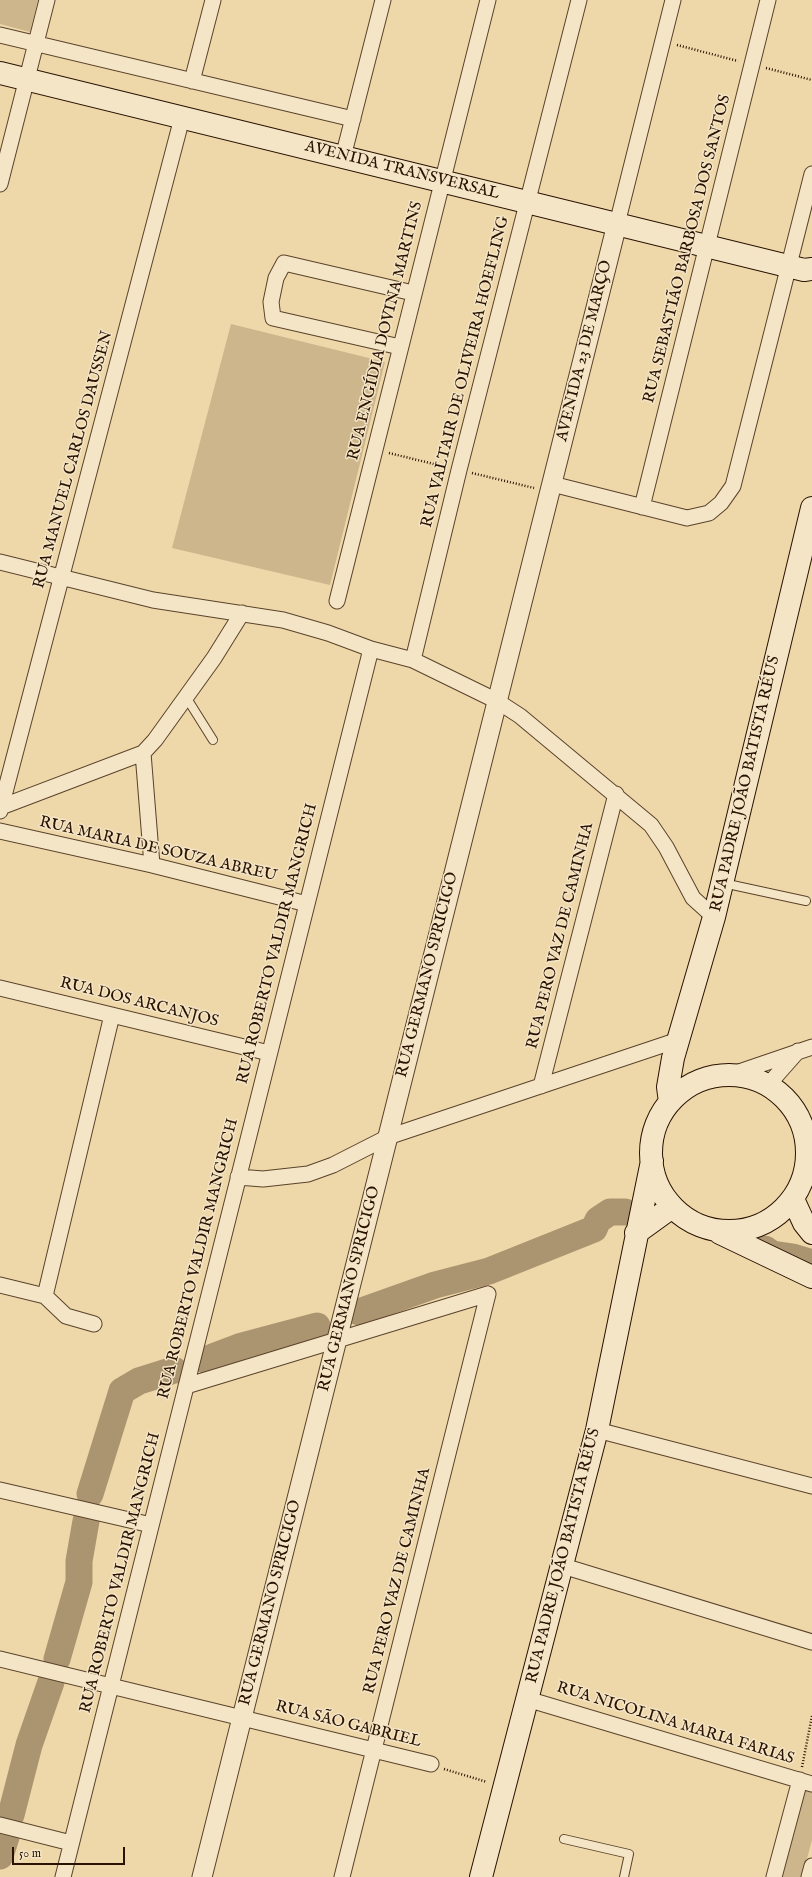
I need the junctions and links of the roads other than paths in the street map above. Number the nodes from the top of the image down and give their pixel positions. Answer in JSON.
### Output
{"nodes":[{"id":1,"x":47,"y":0,"type":"edge"},
{"id":2,"x":214,"y":0,"type":"edge"},
{"id":3,"x":383,"y":0,"type":"edge"},
{"id":4,"x":488,"y":0,"type":"edge"},
{"id":5,"x":579,"y":0,"type":"edge"},
{"id":6,"x":673,"y":0,"type":"edge"},
{"id":7,"x":768,"y":0,"type":"edge"},
{"id":8,"x":0,"y":35,"type":"edge"},
{"id":9,"x":36,"y":44,"type":"junction"},
{"id":10,"x":0,"y":73,"type":"edge"},
{"id":11,"x":27,"y":80,"type":"junction"},
{"id":12,"x":192,"y":81,"type":"junction"},
{"id":13,"x":182,"y":118,"type":"junction"},
{"id":14,"x":353,"y":119,"type":"junction"},
{"id":15,"x":343,"y":157,"type":"junction"},
{"id":16,"x":812,"y":174,"type":"edge"},
{"id":17,"x":442,"y":181,"type":"junction"},
{"id":18,"x":0,"y":184,"type":"edge"},
{"id":19,"x":528,"y":202,"type":"junction"},
{"id":20,"x":617,"y":224,"type":"junction"},
{"id":21,"x":707,"y":246,"type":"junction"},
{"id":22,"x":804,"y":270,"type":"edge"},
{"id":23,"x":414,"y":293,"type":"junction"},
{"id":24,"x":400,"y":347,"type":"junction"},
{"id":25,"x":552,"y":484,"type":"junction"},
{"id":26,"x":642,"y":507,"type":"junction"},
{"id":27,"x":812,"y":508,"type":"edge"},
{"id":28,"x":807,"y":552,"type":"edge"},
{"id":29,"x":0,"y":562,"type":"edge"},
{"id":30,"x":61,"y":579,"type":"junction"},
{"id":31,"x":337,"y":601,"type":"dead end"},
{"id":32,"x":242,"y":613,"type":"junction"},
{"id":33,"x":371,"y":649,"type":"junction"},
{"id":34,"x":413,"y":660,"type":"junction"},
{"id":35,"x":186,"y":697,"type":"junction"},
{"id":36,"x":497,"y":701,"type":"junction"},
{"id":37,"x":213,"y":740,"type":"dead end"},
{"id":38,"x":143,"y":753,"type":"junction"},
{"id":39,"x":616,"y":794,"type":"junction"},
{"id":40,"x":0,"y":809,"type":"edge"},
{"id":41,"x":0,"y":831,"type":"edge"},
{"id":42,"x":152,"y":865,"type":"junction"},
{"id":43,"x":722,"y":882,"type":"junction"},
{"id":44,"x":806,"y":901,"type":"dead end"},
{"id":45,"x":307,"y":904,"type":"junction"},
{"id":46,"x":714,"y":917,"type":"junction"},
{"id":47,"x":0,"y":988,"type":"edge"},
{"id":48,"x":112,"y":1015,"type":"junction"},
{"id":49,"x":675,"y":1049,"type":"junction"},
{"id":50,"x":805,"y":1049,"type":"edge"},
{"id":51,"x":270,"y":1053,"type":"junction"},
{"id":52,"x":730,"y":1075,"type":"junction"},
{"id":53,"x":695,"y":1083,"type":"junction"},
{"id":54,"x":768,"y":1085,"type":"junction"},
{"id":55,"x":541,"y":1086,"type":"junction"},
{"id":56,"x":670,"y":1102,"type":"junction"},
{"id":57,"x":388,"y":1137,"type":"junction"},
{"id":58,"x":652,"y":1161,"type":"junction"},
{"id":59,"x":238,"y":1177,"type":"junction"},
{"id":60,"x":793,"y":1199,"type":"junction"},
{"id":61,"x":672,"y":1207,"type":"junction"},
{"id":62,"x":717,"y":1232,"type":"junction"},
{"id":63,"x":636,"y":1233,"type":"junction"},
{"id":64,"x":812,"y":1233,"type":"edge"},
{"id":65,"x":812,"y":1277,"type":"edge"},
{"id":66,"x":0,"y":1285,"type":"edge"},
{"id":67,"x":45,"y":1296,"type":"junction"},
{"id":68,"x":94,"y":1324,"type":"dead end"},
{"id":69,"x":337,"y":1340,"type":"junction"},
{"id":70,"x":186,"y":1386,"type":"junction"},
{"id":71,"x":597,"y":1430,"type":"junction"},
{"id":72,"x":812,"y":1486,"type":"edge"},
{"id":73,"x":0,"y":1490,"type":"edge"},
{"id":74,"x":151,"y":1525,"type":"junction"},
{"id":75,"x":563,"y":1566,"type":"junction"},
{"id":76,"x":812,"y":1642,"type":"edge"},
{"id":77,"x":0,"y":1659,"type":"edge"},
{"id":78,"x":111,"y":1686,"type":"junction"},
{"id":79,"x":527,"y":1698,"type":"junction"},
{"id":80,"x":242,"y":1718,"type":"junction"},
{"id":81,"x":374,"y":1750,"type":"junction"},
{"id":82,"x":431,"y":1764,"type":"road end"},
{"id":83,"x":806,"y":1782,"type":"edge"},
{"id":84,"x":0,"y":1825,"type":"edge"},
{"id":85,"x":564,"y":1839,"type":"dead end"},
{"id":86,"x":71,"y":1843,"type":"junction"},
{"id":87,"x":812,"y":1866,"type":"edge"},
{"id":88,"x":63,"y":1877,"type":"edge"},
{"id":89,"x":202,"y":1877,"type":"edge"},
{"id":90,"x":342,"y":1877,"type":"edge"},
{"id":91,"x":481,"y":1877,"type":"edge"},
{"id":92,"x":624,"y":1877,"type":"edge"},
{"id":93,"x":774,"y":1877,"type":"edge"},
{"id":94,"x":809,"y":1877,"type":"edge"}],
"edges":[{"from":1,"to":9,"type":"street"},
{"from":2,"to":12,"type":"street"},
{"from":3,"to":14,"type":"street"},
{"from":4,"to":17,"type":"street","name":"RUA ENGÍDIA DOVINA MARTINS"},
{"from":5,"to":19,"type":"street","name":"RUA VALTAIR DE OLIVEIRA HOEFLING"},
{"from":6,"to":20,"type":"street","name":"AVENIDA 23 DE MARÇO"},
{"from":7,"to":21,"type":"street","name":"RUA SEBASTIÃO BARBOSA DOS SANTOS"},
{"from":8,"to":9,"type":"street"},
{"from":9,"to":11,"type":"street"},
{"from":9,"to":12,"type":"street"},
{"from":10,"to":11,"type":"main road","name":"AVENIDA TRANSVERSAL"},
{"from":11,"to":13,"type":"main road","name":"AVENIDA TRANSVERSAL"},
{"from":11,"to":18,"type":"street"},
{"from":12,"to":14,"type":"street"},
{"from":13,"to":15,"type":"main road","name":"AVENIDA TRANSVERSAL"},
{"from":13,"to":30,"type":"street","name":"RUA MANUEL CARLOS DAUSSEN"},
{"from":14,"to":15,"type":"street"},
{"from":15,"to":17,"type":"main road","name":"AVENIDA TRANSVERSAL"},
{"from":16,"to":22,"type":"street"},
{"from":17,"to":19,"type":"main road","name":"AVENIDA TRANSVERSAL"},
{"from":17,"to":23,"type":"street","name":"RUA ENGÍDIA DOVINA MARTINS"},
{"from":19,"to":20,"type":"main road","name":"AVENIDA TRANSVERSAL"},
{"from":19,"to":34,"type":"street","name":"RUA VALTAIR DE OLIVEIRA HOEFLING"},
{"from":20,"to":21,"type":"main road","name":"AVENIDA TRANSVERSAL"},
{"from":20,"to":25,"type":"street","name":"AVENIDA 23 DE MARÇO"},
{"from":21,"to":22,"type":"main road","name":"AVENIDA TRANSVERSAL"},
{"from":21,"to":26,"type":"street","name":"RUA SEBASTIÃO BARBOSA DOS SANTOS"},
{"from":22,"to":26,"type":"street"},
{"from":23,"to":24,"type":"street","name":"RUA ENGÍDIA DOVINA MARTINS"},
{"from":23,"to":24,"type":"street"},
{"from":24,"to":31,"type":"street","name":"RUA ENGÍDIA DOVINA MARTINS"},
{"from":25,"to":26,"type":"street"},
{"from":25,"to":36,"type":"street","name":"AVENIDA 23 DE MARÇO"},
{"from":27,"to":28,"type":"main road","name":"RUA PADRE JOÃO BATISTA RÉUS"},
{"from":28,"to":43,"type":"main road","name":"RUA PADRE JOÃO BATISTA RÉUS"},
{"from":29,"to":30,"type":"street"},
{"from":30,"to":32,"type":"street"},
{"from":30,"to":40,"type":"street","name":"RUA MANUEL CARLOS DAUSSEN"},
{"from":32,"to":33,"type":"street"},
{"from":32,"to":35,"type":"street"},
{"from":33,"to":34,"type":"street"},
{"from":33,"to":45,"type":"street","name":"RUA ROBERTO VALDIR MANGRICH"},
{"from":34,"to":36,"type":"street"},
{"from":35,"to":37,"type":"lane"},
{"from":35,"to":38,"type":"street"},
{"from":36,"to":39,"type":"street"},
{"from":36,"to":57,"type":"street","name":"RUA GERMANO SPRICIGO"},
{"from":38,"to":40,"type":"street"},
{"from":38,"to":42,"type":"street"},
{"from":39,"to":46,"type":"street"},
{"from":39,"to":55,"type":"street","name":"RUA PERO VAZ DE CAMINHA"},
{"from":41,"to":42,"type":"street","name":"RUA MARIA DE SOUZA ABREU"},
{"from":42,"to":45,"type":"street","name":"RUA MARIA DE SOUZA ABREU"},
{"from":43,"to":44,"type":"lane"},
{"from":43,"to":46,"type":"main road","name":"RUA PADRE JOÃO BATISTA RÉUS"},
{"from":45,"to":51,"type":"street","name":"RUA ROBERTO VALDIR MANGRICH"},
{"from":46,"to":49,"type":"main road","name":"RUA PADRE JOÃO BATISTA RÉUS"},
{"from":47,"to":48,"type":"street","name":"RUA DOS ARCANJOS"},
{"from":48,"to":51,"type":"street","name":"RUA DOS ARCANJOS"},
{"from":48,"to":67,"type":"street"},
{"from":49,"to":53,"type":"main road"},
{"from":49,"to":55,"type":"street"},
{"from":49,"to":56,"type":"main road","name":"RUA PADRE JOÃO BATISTA RÉUS"},
{"from":50,"to":52,"type":"street"},
{"from":50,"to":54,"type":"street"},
{"from":51,"to":59,"type":"street","name":"RUA ROBERTO VALDIR MANGRICH"},
{"from":52,"to":53,"type":"main road"},
{"from":52,"to":54,"type":"main road"},
{"from":53,"to":56,"type":"main road"},
{"from":54,"to":60,"type":"main road"},
{"from":55,"to":57,"type":"street"},
{"from":56,"to":58,"type":"main road"},
{"from":57,"to":59,"type":"street"},
{"from":57,"to":69,"type":"street","name":"RUA GERMANO SPRICIGO"},
{"from":58,"to":61,"type":"main road"},
{"from":58,"to":63,"type":"main road","name":"RUA PADRE JOÃO BATISTA RÉUS"},
{"from":59,"to":70,"type":"street","name":"RUA ROBERTO VALDIR MANGRICH"},
{"from":60,"to":62,"type":"main road"},
{"from":60,"to":64,"type":"main road"},
{"from":61,"to":62,"type":"main road"},
{"from":61,"to":63,"type":"main road"},
{"from":62,"to":65,"type":"main road"},
{"from":63,"to":71,"type":"main road","name":"RUA PADRE JOÃO BATISTA RÉUS"},
{"from":66,"to":67,"type":"street"},
{"from":67,"to":68,"type":"street"},
{"from":69,"to":70,"type":"street"},
{"from":69,"to":80,"type":"street","name":"RUA GERMANO SPRICIGO"},
{"from":69,"to":81,"type":"street","name":"RUA PERO VAZ DE CAMINHA"},
{"from":70,"to":74,"type":"street","name":"RUA ROBERTO VALDIR MANGRICH"},
{"from":71,"to":72,"type":"street"},
{"from":71,"to":75,"type":"main road","name":"RUA PADRE JOÃO BATISTA RÉUS"},
{"from":73,"to":74,"type":"street"},
{"from":74,"to":78,"type":"street","name":"RUA ROBERTO VALDIR MANGRICH"},
{"from":75,"to":76,"type":"street"},
{"from":75,"to":79,"type":"main road","name":"RUA PADRE JOÃO BATISTA RÉUS"},
{"from":77,"to":78,"type":"street","name":"RUA SÃO GABRIEL"},
{"from":78,"to":80,"type":"street","name":"RUA SÃO GABRIEL"},
{"from":78,"to":86,"type":"street","name":"RUA ROBERTO VALDIR MANGRICH"},
{"from":79,"to":83,"type":"street","name":"RUA NICOLINA MARIA FARIAS"},
{"from":79,"to":91,"type":"main road","name":"RUA PADRE JOÃO BATISTA RÉUS"},
{"from":80,"to":81,"type":"street","name":"RUA SÃO GABRIEL"},
{"from":80,"to":89,"type":"street","name":"RUA GERMANO SPRICIGO"},
{"from":81,"to":82,"type":"street","name":"RUA SÃO GABRIEL"},
{"from":81,"to":90,"type":"street","name":"RUA PERO VAZ DE CAMINHA"},
{"from":83,"to":93,"type":"street"},
{"from":84,"to":86,"type":"street"},
{"from":85,"to":92,"type":"lane"},
{"from":86,"to":88,"type":"street","name":"RUA ROBERTO VALDIR MANGRICH"},
{"from":87,"to":94,"type":"street"}]}
